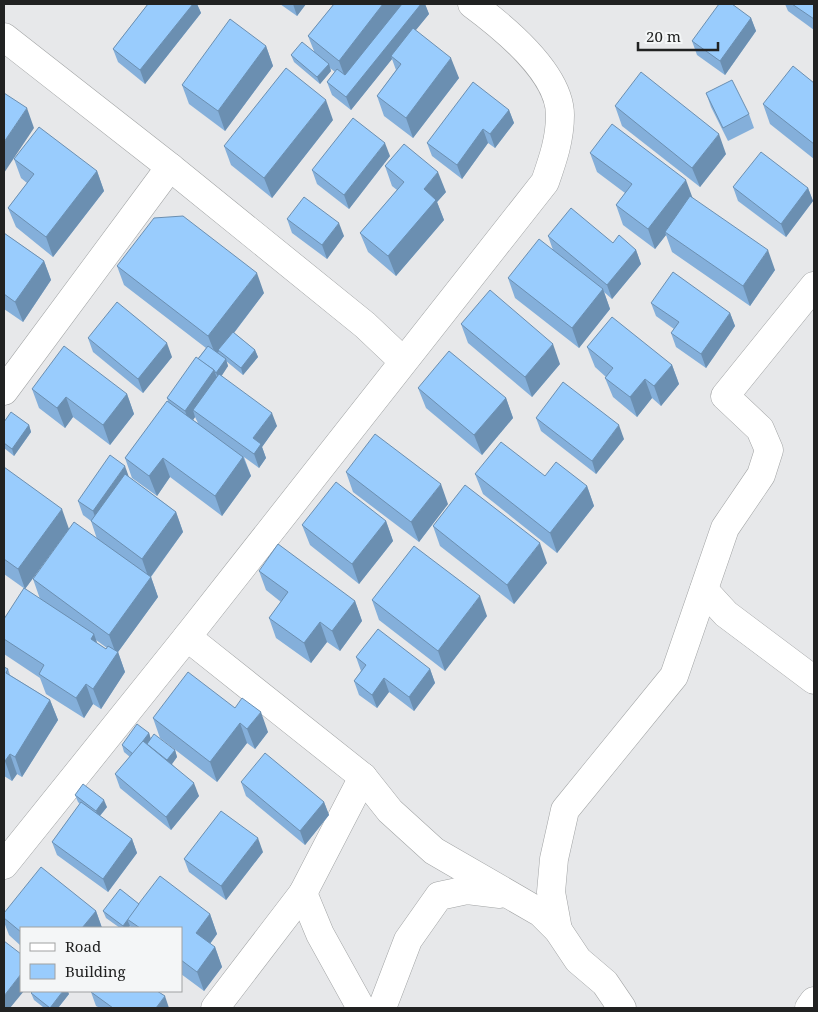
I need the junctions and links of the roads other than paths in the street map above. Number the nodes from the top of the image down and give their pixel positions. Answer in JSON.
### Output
{"nodes":[{"id":1,"x":472,"y":4,"type":"edge"},
{"id":2,"x":4,"y":37,"type":"edge"},
{"id":3,"x":170,"y":168,"type":"junction"},
{"id":4,"x":814,"y":286,"type":"edge"},
{"id":5,"x":402,"y":360,"type":"junction"},
{"id":6,"x":4,"y":390,"type":"edge"},
{"id":7,"x":704,"y":590,"type":"junction"},
{"id":8,"x":187,"y":638,"type":"junction"},
{"id":9,"x":814,"y":680,"type":"edge"},
{"id":10,"x":363,"y":777,"type":"junction"},
{"id":11,"x":4,"y":865,"type":"edge"},
{"id":12,"x":303,"y":893,"type":"junction"},
{"id":13,"x":507,"y":895,"type":"junction"},
{"id":14,"x":558,"y":930,"type":"junction"},
{"id":15,"x":814,"y":1001,"type":"edge"},
{"id":16,"x":215,"y":1008,"type":"edge"},
{"id":17,"x":361,"y":1008,"type":"edge"},
{"id":18,"x":382,"y":1008,"type":"edge"},
{"id":19,"x":622,"y":1008,"type":"edge"},
{"id":20,"x":808,"y":1008,"type":"edge"}],
"edges":[{"from":1,"to":5,"type":"street"},
{"from":2,"to":3,"type":"street"},
{"from":3,"to":5,"type":"street"},
{"from":3,"to":6,"type":"street"},
{"from":4,"to":7,"type":"street"},
{"from":5,"to":8,"type":"street"},
{"from":7,"to":9,"type":"street"},
{"from":7,"to":14,"type":"street"},
{"from":8,"to":10,"type":"street"},
{"from":8,"to":11,"type":"street"},
{"from":10,"to":12,"type":"street"},
{"from":10,"to":13,"type":"street"},
{"from":12,"to":16,"type":"street"},
{"from":12,"to":17,"type":"street"},
{"from":13,"to":14,"type":"street"},
{"from":13,"to":18,"type":"street"},
{"from":14,"to":19,"type":"street"},
{"from":15,"to":20,"type":"street"}]}
